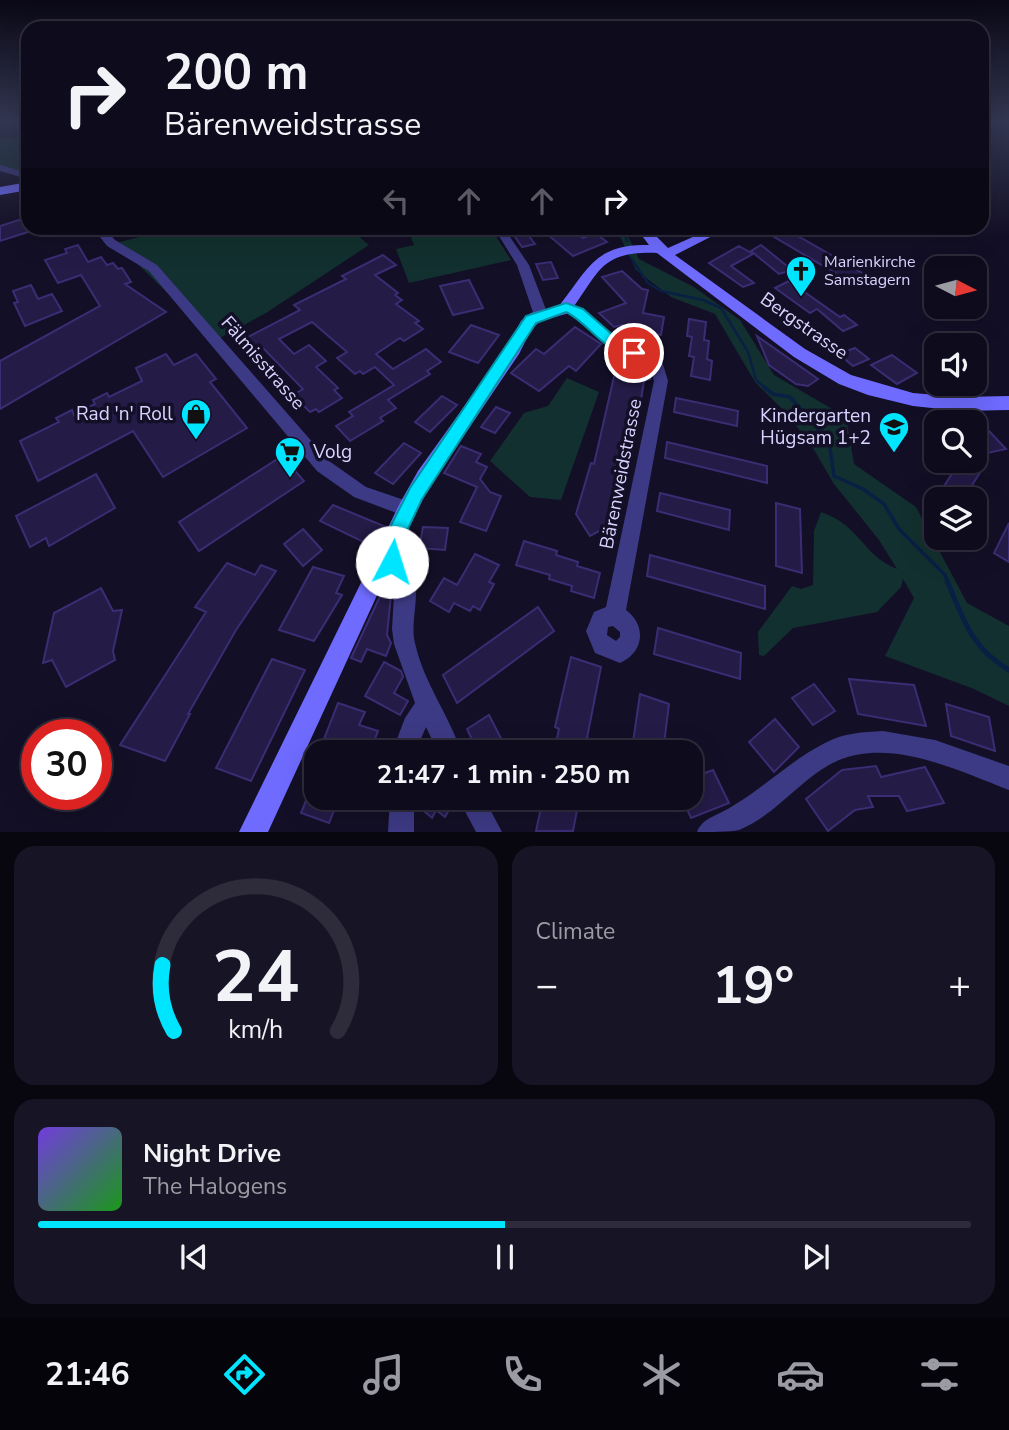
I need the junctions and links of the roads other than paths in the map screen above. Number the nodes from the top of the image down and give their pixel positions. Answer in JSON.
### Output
{"nodes":[{"id":1,"x":0,"y":168,"type":"edge"},
{"id":2,"x":21,"y":174,"type":"edge"},
{"id":3,"x":21,"y":187,"type":"edge"},
{"id":4,"x":0,"y":191,"type":"edge"},
{"id":5,"x":104,"y":235,"type":"edge"},
{"id":6,"x":504,"y":235,"type":"edge"},
{"id":7,"x":648,"y":235,"type":"edge"},
{"id":8,"x":704,"y":235,"type":"edge"},
{"id":9,"x":663,"y":251,"type":"junction"},
{"id":10,"x":566,"y":307,"type":"junction"},
{"id":11,"x":541,"y":315,"type":"junction"},
{"id":12,"x":1009,"y":404,"type":"edge"},
{"id":13,"x":407,"y":509,"type":"junction"},
{"id":14,"x":383,"y":559,"type":"junction"},
{"id":15,"x":615,"y":615,"type":"dead end"},
{"id":16,"x":428,"y":703,"type":"junction"},
{"id":17,"x":408,"y":740,"type":"edge"},
{"id":18,"x":445,"y":740,"type":"edge"},
{"id":19,"x":1009,"y":778,"type":"edge"},
{"id":20,"x":402,"y":810,"type":"edge"},
{"id":21,"x":477,"y":810,"type":"edge"},
{"id":22,"x":253,"y":831,"type":"edge"},
{"id":23,"x":401,"y":831,"type":"edge"},
{"id":24,"x":490,"y":831,"type":"edge"},
{"id":25,"x":709,"y":831,"type":"edge"}],
"edges":[{"from":1,"to":2,"type":"street"},
{"from":3,"to":4,"type":"street"},
{"from":5,"to":13,"type":"street","name":"Fälmisstrasse"},
{"from":6,"to":11,"type":"street"},
{"from":7,"to":9,"type":"street","name":"Bergstrasse"},
{"from":8,"to":9,"type":"street"},
{"from":9,"to":10,"type":"street"},
{"from":9,"to":12,"type":"street","name":"Bergstrasse"},
{"from":10,"to":11,"type":"street"},
{"from":10,"to":15,"type":"street","name":"Bärenweidstrasse"},
{"from":11,"to":13,"type":"street"},
{"from":13,"to":14,"type":"street"},
{"from":14,"to":16,"type":"street"},
{"from":14,"to":22,"type":"street"},
{"from":16,"to":17,"type":"street"},
{"from":16,"to":18,"type":"street"},
{"from":19,"to":25,"type":"street"},
{"from":20,"to":23,"type":"street"},
{"from":21,"to":24,"type":"street"}]}
